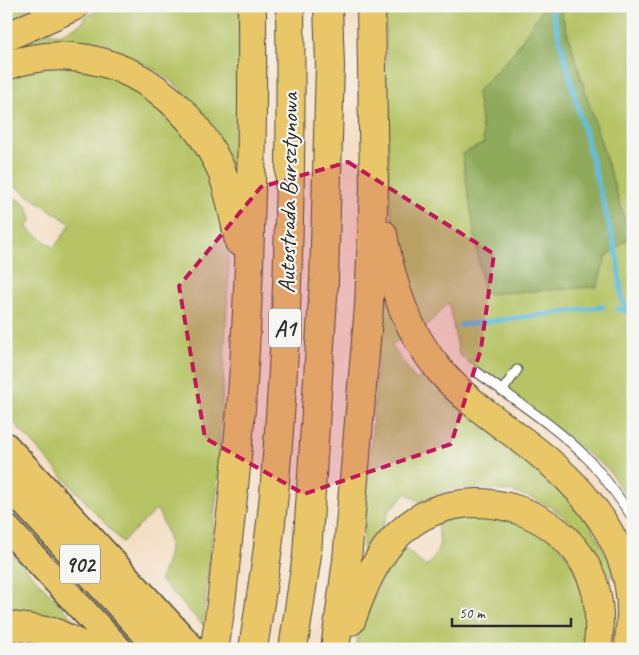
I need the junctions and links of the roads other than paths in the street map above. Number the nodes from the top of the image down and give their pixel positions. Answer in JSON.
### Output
{"nodes":[{"id":1,"x":75,"y":6,"type":"edge"},
{"id":2,"x":252,"y":6,"type":"edge"},
{"id":3,"x":290,"y":6,"type":"edge"},
{"id":4,"x":328,"y":6,"type":"edge"},
{"id":5,"x":371,"y":6,"type":"edge"},
{"id":6,"x":6,"y":37,"type":"edge"},
{"id":7,"x":6,"y":66,"type":"edge"},
{"id":8,"x":374,"y":186,"type":"junction"},
{"id":9,"x":248,"y":298,"type":"junction"},
{"id":10,"x":517,"y":370,"type":"dead end"},
{"id":11,"x":476,"y":372,"type":"dead end"},
{"id":12,"x":502,"y":391,"type":"junction"},
{"id":13,"x":6,"y":446,"type":"edge"},
{"id":14,"x":6,"y":483,"type":"edge"},
{"id":15,"x":633,"y":518,"type":"edge"},
{"id":16,"x":6,"y":527,"type":"edge"},
{"id":17,"x":6,"y":625,"type":"edge"},
{"id":18,"x":157,"y":646,"type":"edge"},
{"id":19,"x":89,"y":649,"type":"edge"},
{"id":20,"x":119,"y":649,"type":"edge"},
{"id":21,"x":193,"y":649,"type":"edge"},
{"id":22,"x":214,"y":649,"type":"edge"},
{"id":23,"x":253,"y":649,"type":"edge"},
{"id":24,"x":293,"y":649,"type":"edge"},
{"id":25,"x":335,"y":649,"type":"edge"},
{"id":26,"x":342,"y":649,"type":"edge"},
{"id":27,"x":597,"y":649,"type":"edge"},
{"id":28,"x":629,"y":649,"type":"edge"}],
"edges":[{"from":1,"to":6,"type":"highway"},
{"from":2,"to":9,"type":"highway"},
{"from":3,"to":23,"type":"highway","name":"Autostrada Bursztynowa","number":"A1"},
{"from":4,"to":24,"type":"highway","name":"Autostrada Bursztynowa","number":"A1"},
{"from":5,"to":8,"type":"highway"},
{"from":7,"to":9,"type":"highway"},
{"from":8,"to":25,"type":"highway"},
{"from":8,"to":28,"type":"highway"},
{"from":9,"to":22,"type":"highway"},
{"from":10,"to":12,"type":"lane"},
{"from":11,"to":12,"type":"lane"},
{"from":12,"to":15,"type":"lane"},
{"from":13,"to":21,"type":"main road"},
{"from":14,"to":18,"type":"main road","number":"902"},
{"from":16,"to":20,"type":"main road","number":"902"},
{"from":17,"to":19,"type":"highway"},
{"from":26,"to":27,"type":"highway"}]}
